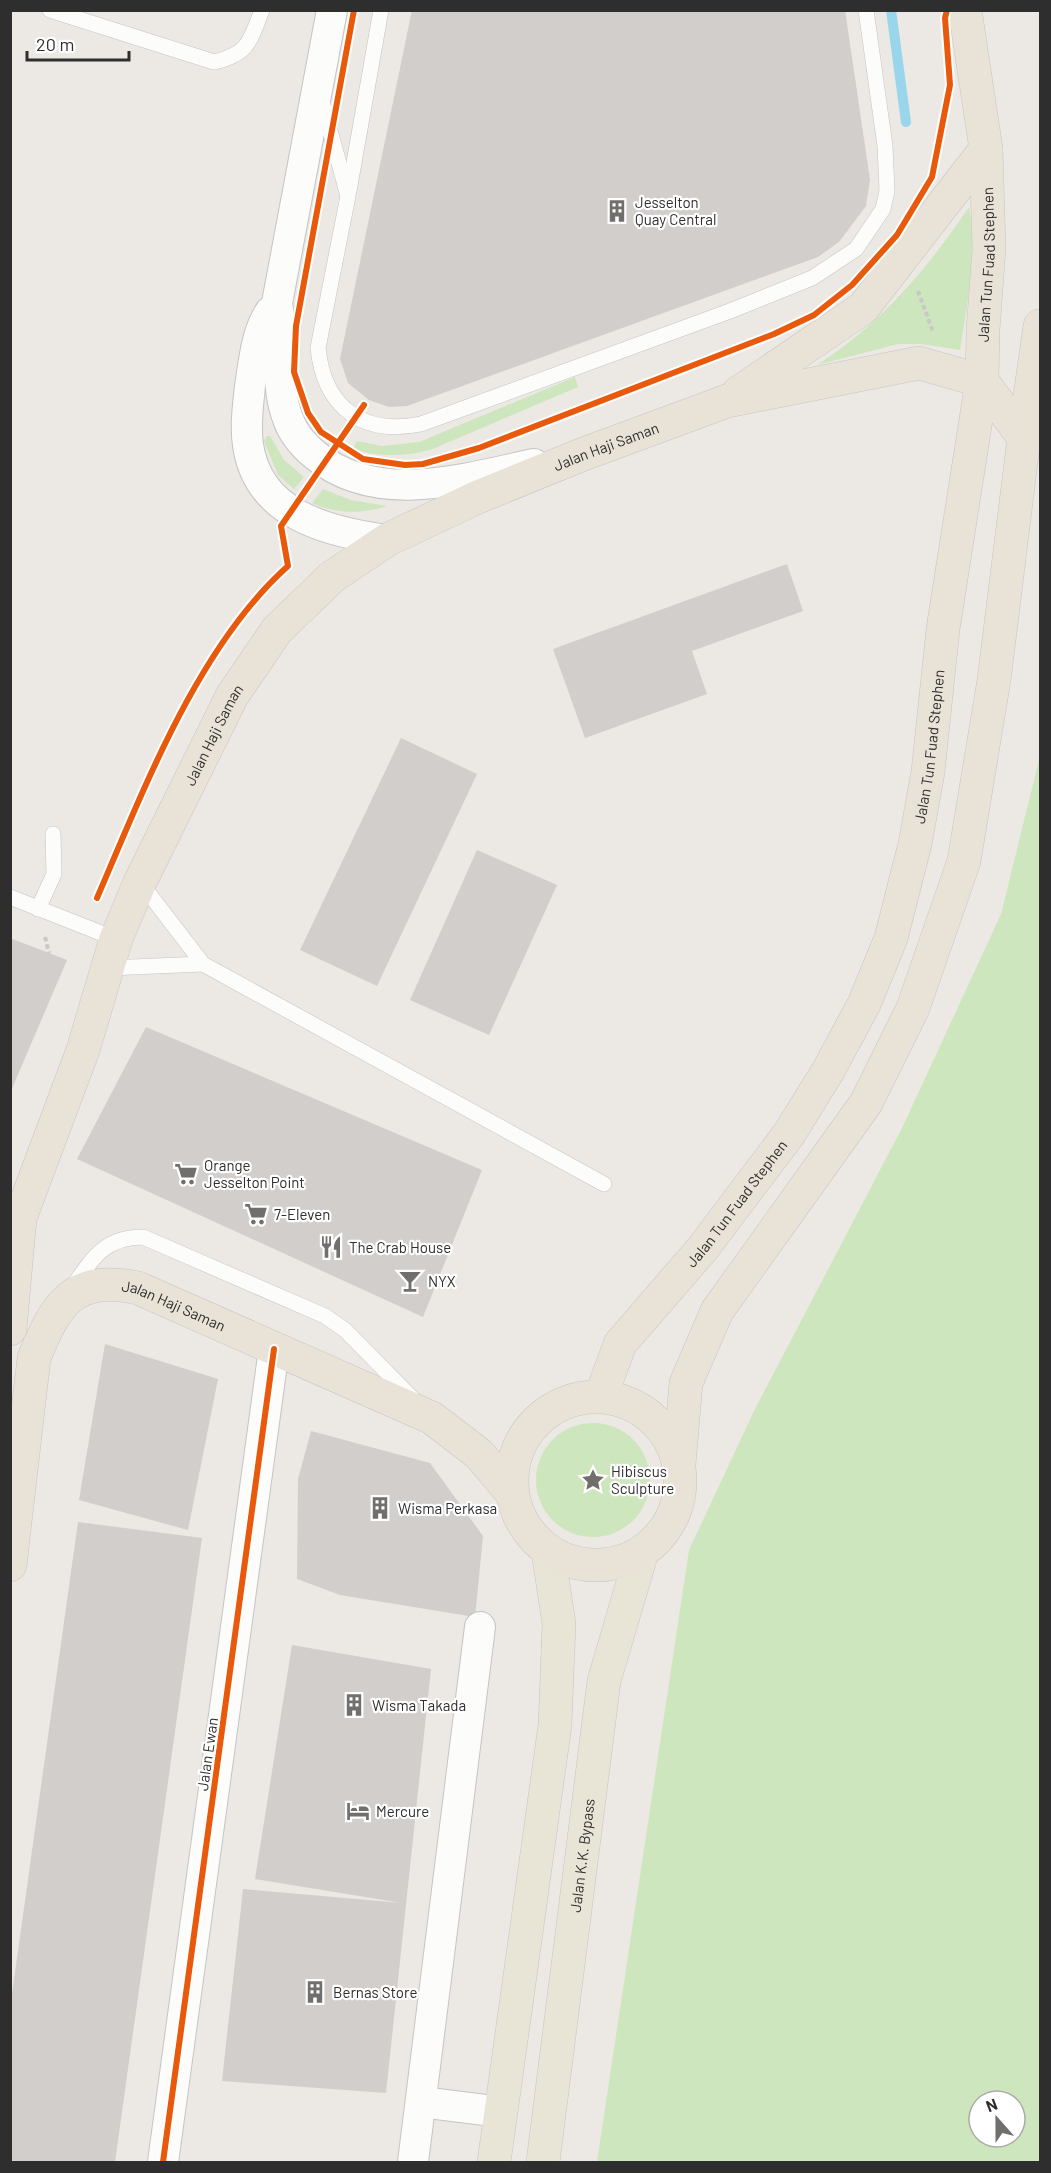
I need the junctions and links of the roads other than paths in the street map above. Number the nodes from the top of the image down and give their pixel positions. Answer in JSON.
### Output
{"nodes":[{"id":1,"x":50,"y":10,"type":"edge"},
{"id":2,"x":262,"y":10,"type":"edge"},
{"id":3,"x":332,"y":10,"type":"edge"},
{"id":4,"x":381,"y":10,"type":"edge"},
{"id":5,"x":866,"y":10,"type":"edge"},
{"id":6,"x":965,"y":10,"type":"edge"},
{"id":7,"x":318,"y":85,"type":"junction"},
{"id":8,"x":986,"y":149,"type":"junction"},
{"id":9,"x":348,"y":196,"type":"junction"},
{"id":10,"x":277,"y":303,"type":"junction"},
{"id":11,"x":1041,"y":326,"type":"edge"},
{"id":12,"x":982,"y":381,"type":"junction"},
{"id":13,"x":727,"y":401,"type":"junction"},
{"id":14,"x":1024,"y":438,"type":"junction"},
{"id":15,"x":581,"y":455,"type":"junction"},
{"id":16,"x":387,"y":540,"type":"junction"},
{"id":17,"x":54,"y":834,"type":"dead end"},
{"id":18,"x":140,"y":882,"type":"junction"},
{"id":19,"x":10,"y":897,"type":"edge"},
{"id":20,"x":38,"y":909,"type":"junction"},
{"id":21,"x":112,"y":954,"type":"junction"},
{"id":22,"x":203,"y":964,"type":"junction"},
{"id":23,"x":603,"y":1184,"type":"dead end"},
{"id":24,"x":62,"y":1303,"type":"junction"},
{"id":25,"x":10,"y":1329,"type":"edge"},
{"id":26,"x":274,"y":1349,"type":"junction"},
{"id":27,"x":601,"y":1396,"type":"junction"},
{"id":28,"x":432,"y":1418,"type":"junction"},
{"id":29,"x":680,"y":1464,"type":"junction"},
{"id":30,"x":511,"y":1492,"type":"junction"},
{"id":31,"x":548,"y":1551,"type":"junction"},
{"id":32,"x":642,"y":1552,"type":"junction"},
{"id":33,"x":10,"y":1565,"type":"edge"},
{"id":34,"x":480,"y":1627,"type":"dead end"},
{"id":35,"x":421,"y":2102,"type":"junction"},
{"id":36,"x":501,"y":2112,"type":"junction"},
{"id":37,"x":163,"y":2163,"type":"edge"},
{"id":38,"x":413,"y":2163,"type":"edge"},
{"id":39,"x":494,"y":2163,"type":"edge"},
{"id":40,"x":543,"y":2163,"type":"edge"}],
"edges":[{"from":1,"to":2,"type":"lane"},
{"from":3,"to":7,"type":"street"},
{"from":4,"to":9,"type":"lane"},
{"from":5,"to":9,"type":"lane"},
{"from":6,"to":8,"type":"highway","name":"Jalan Tun Fuad Stephen"},
{"from":7,"to":9,"type":"lane"},
{"from":7,"to":10,"type":"street"},
{"from":8,"to":12,"type":"highway","name":"Jalan Tun Fuad Stephen"},
{"from":8,"to":13,"type":"highway","name":"Jalan Haji Saman"},
{"from":10,"to":15,"type":"street"},
{"from":10,"to":16,"type":"street"},
{"from":11,"to":14,"type":"highway"},
{"from":12,"to":13,"type":"highway","name":"Jalan Haji Saman"},
{"from":12,"to":14,"type":"highway"},
{"from":12,"to":27,"type":"highway","name":"Jalan Tun Fuad Stephen"},
{"from":13,"to":15,"type":"highway","name":"Jalan Haji Saman"},
{"from":14,"to":29,"type":"highway"},
{"from":15,"to":16,"type":"highway","name":"Jalan Haji Saman"},
{"from":16,"to":18,"type":"highway","name":"Jalan Haji Saman"},
{"from":17,"to":20,"type":"lane"},
{"from":18,"to":21,"type":"highway","name":"Jalan Haji Saman"},
{"from":18,"to":22,"type":"lane"},
{"from":19,"to":20,"type":"lane"},
{"from":20,"to":21,"type":"lane"},
{"from":21,"to":22,"type":"lane"},
{"from":21,"to":25,"type":"highway","name":"Jalan Haji Saman"},
{"from":22,"to":23,"type":"lane"},
{"from":24,"to":26,"type":"highway","name":"Jalan Haji Saman"},
{"from":24,"to":28,"type":"lane"},
{"from":24,"to":33,"type":"highway","name":"Jalan Haji Saman"},
{"from":26,"to":28,"type":"highway","name":"Jalan Haji Saman"},
{"from":26,"to":37,"type":"street","name":"Jalan Ewan"},
{"from":27,"to":29,"type":"highway"},
{"from":27,"to":30,"type":"highway"},
{"from":28,"to":30,"type":"highway","name":"Jalan Haji Saman"},
{"from":29,"to":32,"type":"highway"},
{"from":30,"to":31,"type":"highway"},
{"from":31,"to":32,"type":"highway"},
{"from":31,"to":36,"type":"main road"},
{"from":32,"to":40,"type":"main road","name":"Jalan K.K. Bypass"},
{"from":34,"to":35,"type":"street"},
{"from":35,"to":36,"type":"street"},
{"from":35,"to":38,"type":"street"},
{"from":36,"to":39,"type":"main road"}]}
